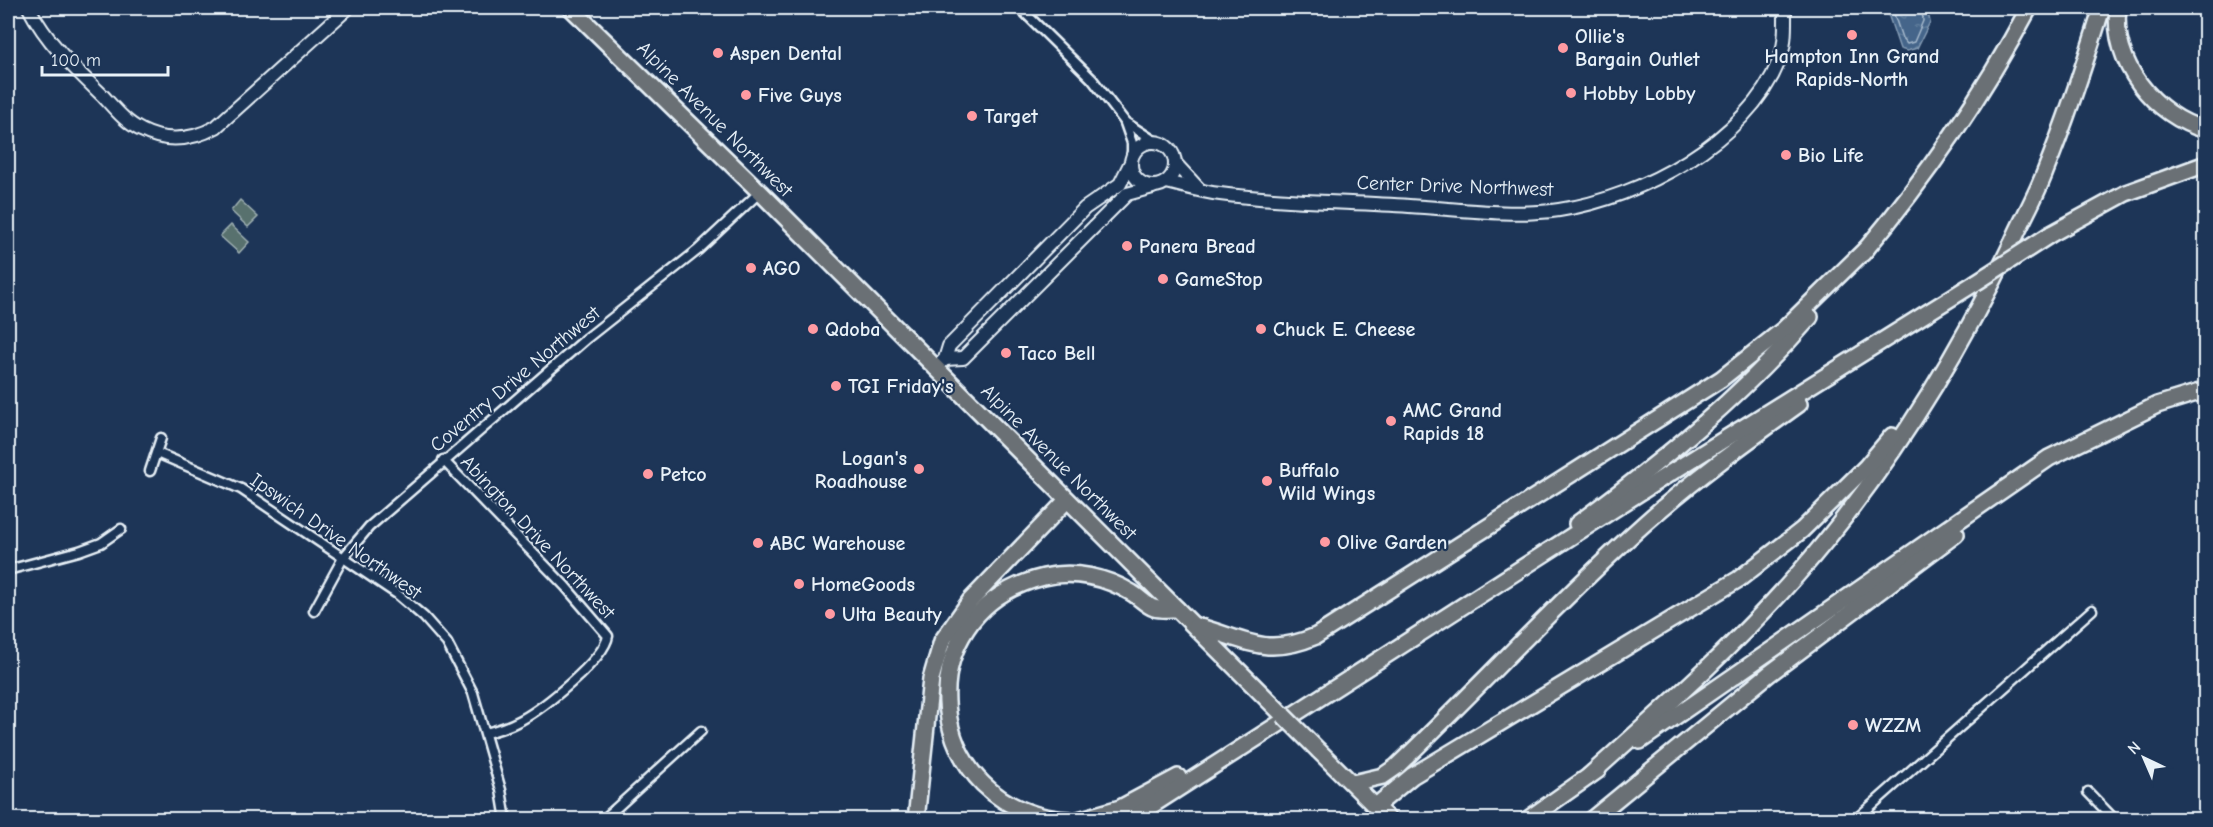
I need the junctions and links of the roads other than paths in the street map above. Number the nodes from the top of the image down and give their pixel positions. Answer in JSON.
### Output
{"nodes":[{"id":1,"x":29,"y":8,"type":"edge"},
{"id":2,"x":348,"y":8,"type":"edge"},
{"id":3,"x":571,"y":8,"type":"edge"},
{"id":4,"x":1020,"y":8,"type":"edge"},
{"id":5,"x":1785,"y":8,"type":"edge"},
{"id":6,"x":2029,"y":8,"type":"edge"},
{"id":7,"x":2102,"y":8,"type":"edge"},
{"id":8,"x":2118,"y":8,"type":"edge"},
{"id":9,"x":1125,"y":122,"type":"junction"},
{"id":10,"x":2205,"y":130,"type":"edge"},
{"id":11,"x":1156,"y":142,"type":"junction"},
{"id":12,"x":1131,"y":160,"type":"junction"},
{"id":13,"x":1175,"y":163,"type":"junction"},
{"id":14,"x":2205,"y":164,"type":"edge"},
{"id":15,"x":1166,"y":182,"type":"junction"},
{"id":16,"x":1153,"y":187,"type":"junction"},
{"id":17,"x":1200,"y":190,"type":"junction"},
{"id":18,"x":760,"y":192,"type":"junction"},
{"id":19,"x":1867,"y":248,"type":"junction"},
{"id":20,"x":940,"y":364,"type":"junction"},
{"id":21,"x":1948,"y":366,"type":"junction"},
{"id":22,"x":1842,"y":367,"type":"junction"},
{"id":23,"x":2205,"y":390,"type":"edge"},
{"id":24,"x":161,"y":438,"type":"dead end"},
{"id":25,"x":157,"y":453,"type":"junction"},
{"id":26,"x":2049,"y":458,"type":"junction"},
{"id":27,"x":443,"y":460,"type":"junction"},
{"id":28,"x":150,"y":471,"type":"dead end"},
{"id":29,"x":1067,"y":500,"type":"junction"},
{"id":30,"x":120,"y":529,"type":"dead end"},
{"id":31,"x":343,"y":558,"type":"junction"},
{"id":32,"x":1521,"y":568,"type":"junction"},
{"id":33,"x":8,"y":570,"type":"edge"},
{"id":34,"x":1177,"y":609,"type":"junction"},
{"id":35,"x":2092,"y":610,"type":"dead end"},
{"id":36,"x":314,"y":612,"type":"dead end"},
{"id":37,"x":1194,"y":625,"type":"junction"},
{"id":38,"x":702,"y":731,"type":"dead end"},
{"id":39,"x":486,"y":733,"type":"junction"},
{"id":40,"x":1228,"y":756,"type":"junction"},
{"id":41,"x":1589,"y":776,"type":"junction"},
{"id":42,"x":1353,"y":783,"type":"junction"},
{"id":43,"x":1393,"y":789,"type":"junction"},
{"id":44,"x":2088,"y":792,"type":"dead end"},
{"id":45,"x":1376,"y":806,"type":"junction"},
{"id":46,"x":506,"y":819,"type":"edge"},
{"id":47,"x":603,"y":819,"type":"edge"},
{"id":48,"x":916,"y":819,"type":"edge"},
{"id":49,"x":1070,"y":819,"type":"edge"},
{"id":50,"x":1078,"y":819,"type":"edge"},
{"id":51,"x":1129,"y":819,"type":"edge"},
{"id":52,"x":1389,"y":819,"type":"edge"},
{"id":53,"x":1527,"y":819,"type":"edge"},
{"id":54,"x":1591,"y":819,"type":"edge"},
{"id":55,"x":1856,"y":819,"type":"edge"},
{"id":56,"x":2115,"y":819,"type":"edge"}],
"edges":[{"from":1,"to":2,"type":"street"},
{"from":3,"to":18,"type":"highway","name":"Alpine Avenue Northwest"},
{"from":4,"to":9,"type":"street"},
{"from":5,"to":17,"type":"street","name":"Center Drive Northwest"},
{"from":6,"to":19,"type":"highway"},
{"from":7,"to":21,"type":"highway"},
{"from":8,"to":10,"type":"highway"},
{"from":9,"to":11,"type":"street"},
{"from":9,"to":12,"type":"street"},
{"from":11,"to":12,"type":"street"},
{"from":11,"to":13,"type":"street"},
{"from":12,"to":16,"type":"street"},
{"from":12,"to":20,"type":"street"},
{"from":13,"to":15,"type":"street"},
{"from":13,"to":17,"type":"street"},
{"from":14,"to":22,"type":"highway","bridge":true},
{"from":15,"to":16,"type":"street"},
{"from":15,"to":17,"type":"street","name":"Center Drive Northwest"},
{"from":16,"to":20,"type":"street"},
{"from":18,"to":20,"type":"highway","name":"Alpine Avenue Northwest"},
{"from":18,"to":27,"type":"street","name":"Coventry Drive Northwest"},
{"from":19,"to":32,"type":"highway"},
{"from":19,"to":37,"type":"highway"},
{"from":20,"to":29,"type":"highway","name":"Alpine Avenue Northwest"},
{"from":21,"to":41,"type":"highway"},
{"from":21,"to":43,"type":"highway"},
{"from":22,"to":32,"type":"highway"},
{"from":22,"to":42,"type":"highway"},
{"from":23,"to":26,"type":"highway"},
{"from":24,"to":25,"type":"street"},
{"from":25,"to":28,"type":"street"},
{"from":25,"to":31,"type":"street","name":"Ipswich Drive Northwest"},
{"from":26,"to":41,"type":"highway"},
{"from":26,"to":54,"type":"highway"},
{"from":27,"to":31,"type":"street","name":"Coventry Drive Northwest"},
{"from":27,"to":39,"type":"street","name":"Abington Drive Northwest"},
{"from":29,"to":34,"type":"highway","name":"Alpine Avenue Northwest"},
{"from":29,"to":48,"type":"highway"},
{"from":30,"to":33,"type":"street"},
{"from":31,"to":36,"type":"street","name":"Coventry Drive Northwest"},
{"from":31,"to":39,"type":"street","name":"Ipswich Drive Northwest"},
{"from":32,"to":40,"type":"highway"},
{"from":34,"to":37,"type":"highway","name":"Alpine Avenue Northwest"},
{"from":34,"to":49,"type":"highway"},
{"from":35,"to":55,"type":"street"},
{"from":37,"to":42,"type":"highway","name":"Alpine Avenue Northwest","bridge":true},
{"from":38,"to":47,"type":"street"},
{"from":39,"to":46,"type":"street","name":"Ipswich Drive Northwest"},
{"from":40,"to":50,"type":"highway"},
{"from":40,"to":51,"type":"highway"},
{"from":41,"to":53,"type":"highway"},
{"from":42,"to":43,"type":"highway"},
{"from":42,"to":45,"type":"highway","name":"Alpine Avenue Northwest"},
{"from":43,"to":45,"type":"highway"},
{"from":44,"to":56,"type":"street"},
{"from":45,"to":52,"type":"highway","name":"Alpine Avenue Northwest"}]}
